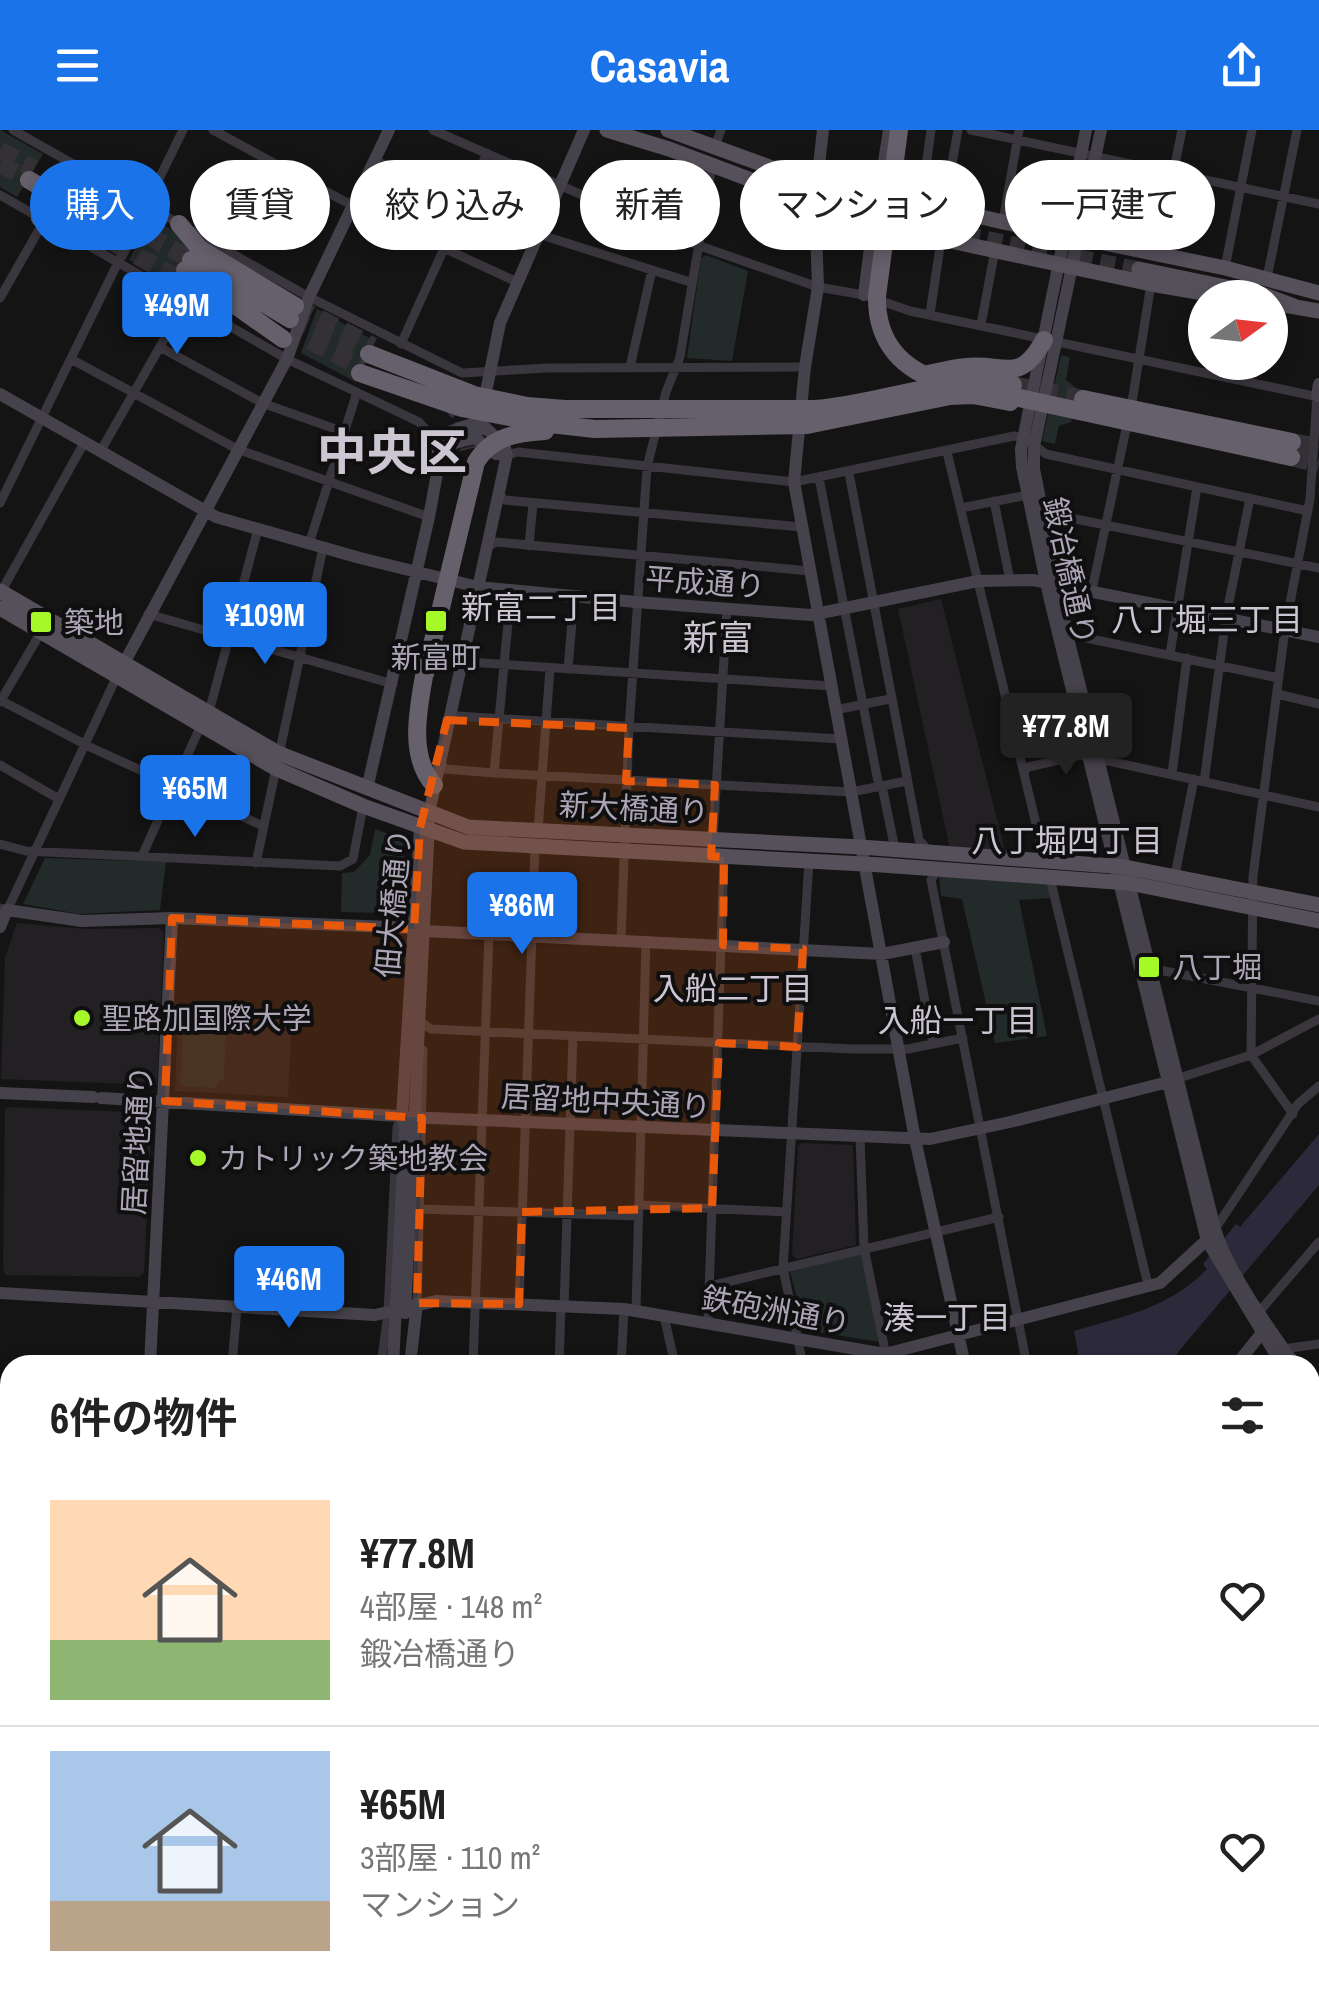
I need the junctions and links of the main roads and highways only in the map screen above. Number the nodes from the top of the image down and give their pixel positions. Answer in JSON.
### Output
{"nodes":[{"id":1,"x":606,"y":130,"type":"edge"},
{"id":2,"x":635,"y":130,"type":"edge"},
{"id":3,"x":899,"y":130,"type":"edge"},
{"id":4,"x":674,"y":131,"type":"edge"},
{"id":5,"x":718,"y":138,"type":"edge"},
{"id":6,"x":669,"y":149,"type":"junction"},
{"id":7,"x":759,"y":160,"type":"edge"},
{"id":8,"x":740,"y":176,"type":"edge"},
{"id":9,"x":985,"y":218,"type":"edge"},
{"id":10,"x":179,"y":224,"type":"road end"},
{"id":11,"x":985,"y":248,"type":"edge"},
{"id":12,"x":185,"y":270,"type":"tunnel mouth"},
{"id":13,"x":1202,"y":280,"type":"edge"},
{"id":14,"x":1230,"y":280,"type":"edge"},
{"id":15,"x":1272,"y":280,"type":"edge"},
{"id":16,"x":1288,"y":286,"type":"edge"},
{"id":17,"x":1188,"y":291,"type":"edge"},
{"id":18,"x":1319,"y":292,"type":"edge"},
{"id":19,"x":1288,"y":304,"type":"edge"},
{"id":20,"x":1288,"y":306,"type":"edge"},
{"id":21,"x":1294,"y":306,"type":"junction"},
{"id":22,"x":1319,"y":312,"type":"edge"},
{"id":23,"x":1050,"y":341,"type":"road end"},
{"id":24,"x":365,"y":366,"type":"junction"},
{"id":25,"x":439,"y":393,"type":"tunnel mouth"},
{"id":26,"x":717,"y":403,"type":"junction"},
{"id":27,"x":770,"y":408,"type":"junction"},
{"id":28,"x":522,"y":413,"type":"junction"},
{"id":29,"x":800,"y":415,"type":"road end"},
{"id":30,"x":595,"y":428,"type":"junction"},
{"id":31,"x":474,"y":443,"type":"tunnel mouth"},
{"id":32,"x":1291,"y":455,"type":"junction"},
{"id":33,"x":1,"y":592,"type":"edge"},
{"id":34,"x":0,"y":608,"type":"edge"},
{"id":35,"x":121,"y":669,"type":"junction"},
{"id":36,"x":425,"y":674,"type":"junction"},
{"id":37,"x":276,"y":760,"type":"junction"},
{"id":38,"x":434,"y":784,"type":"road end"},
{"id":39,"x":426,"y":824,"type":"junction"},
{"id":40,"x":624,"y":844,"type":"junction"},
{"id":41,"x":1121,"y":874,"type":"junction"},
{"id":42,"x":1253,"y":899,"type":"junction"},
{"id":43,"x":1319,"y":905,"type":"edge"},
{"id":44,"x":1319,"y":920,"type":"edge"}],
"edges":[{"from":1,"to":6,"type":"main road"},
{"from":2,"to":6,"type":"main road"},
{"from":3,"to":32,"type":"highway"},
{"from":4,"to":5,"type":"main road"},
{"from":5,"to":7,"type":"main road"},
{"from":6,"to":8,"type":"main road"},
{"from":9,"to":15,"type":"main road"},
{"from":10,"to":12,"type":"highway"},
{"from":11,"to":17,"type":"main road"},
{"from":13,"to":14,"type":"main road"},
{"from":16,"to":18,"type":"main road"},
{"from":19,"to":21,"type":"main road"},
{"from":20,"to":21,"type":"main road"},
{"from":21,"to":22,"type":"main road"},
{"from":23,"to":26,"type":"highway"},
{"from":24,"to":25,"type":"highway"},
{"from":24,"to":28,"type":"highway"},
{"from":24,"to":28,"type":"highway"},
{"from":26,"to":27,"type":"highway"},
{"from":26,"to":28,"type":"highway"},
{"from":27,"to":28,"type":"highway"},
{"from":27,"to":30,"type":"highway"},
{"from":28,"to":29,"type":"highway"},
{"from":28,"to":30,"type":"highway"},
{"from":30,"to":36,"type":"highway"},
{"from":31,"to":36,"type":"highway"},
{"from":32,"to":32,"type":"highway"},
{"from":33,"to":35,"type":"main road","name":"新大橋通り"},
{"from":34,"to":35,"type":"main road","name":"新大橋通り"},
{"from":35,"to":37,"type":"main road","name":"新大橋通り"},
{"from":36,"to":38,"type":"highway"},
{"from":37,"to":39,"type":"main road","name":"新大橋通り"},
{"from":37,"to":39,"type":"main road","name":"新大橋通り"},
{"from":39,"to":40,"type":"main road","name":"新大橋通り"},
{"from":39,"to":40,"type":"main road","name":"新大橋通り"},
{"from":40,"to":41,"type":"main road","name":"新大橋通り"},
{"from":40,"to":41,"type":"main road","name":"新大橋通り"},
{"from":41,"to":42,"type":"main road","name":"新大橋通り"},
{"from":41,"to":42,"type":"main road","name":"新大橋通り"},
{"from":42,"to":43,"type":"main road","name":"新大橋通り"},
{"from":42,"to":44,"type":"main road","name":"新大橋通り"}]}
